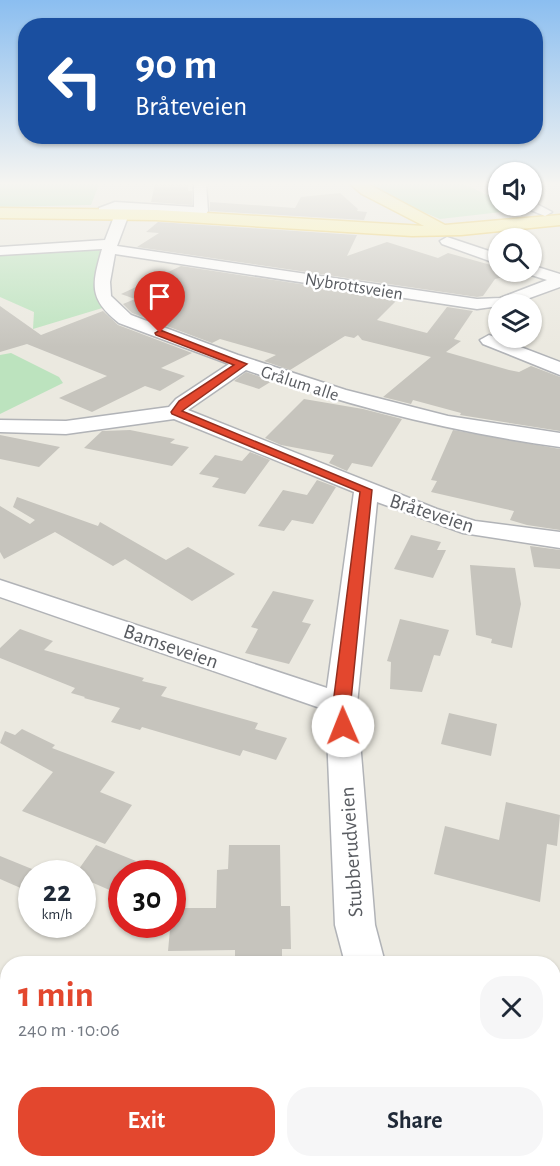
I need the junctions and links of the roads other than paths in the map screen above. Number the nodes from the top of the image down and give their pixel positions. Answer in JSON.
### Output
{"nodes":[{"id":1,"x":113,"y":238,"type":"edge"},
{"id":2,"x":450,"y":238,"type":"edge"},
{"id":3,"x":110,"y":246,"type":"junction"},
{"id":4,"x":3,"y":248,"type":"edge"},
{"id":5,"x":488,"y":254,"type":"edge"},
{"id":6,"x":542,"y":274,"type":"edge"},
{"id":7,"x":560,"y":280,"type":"edge"},
{"id":8,"x":509,"y":348,"type":"edge"},
{"id":9,"x":242,"y":364,"type":"junction"},
{"id":10,"x":560,"y":369,"type":"edge"},
{"id":11,"x":176,"y":412,"type":"junction"},
{"id":12,"x":0,"y":426,"type":"edge"},
{"id":13,"x":560,"y":440,"type":"edge"},
{"id":14,"x":366,"y":490,"type":"junction"},
{"id":15,"x":560,"y":540,"type":"edge"},
{"id":16,"x":0,"y":588,"type":"edge"},
{"id":17,"x":341,"y":704,"type":"junction"},
{"id":18,"x":363,"y":956,"type":"edge"}],
"edges":[{"from":1,"to":3,"type":"street","name":"Grålum alle"},
{"from":2,"to":5,"type":"street"},
{"from":3,"to":4,"type":"street","name":"Nybrottsveien"},
{"from":3,"to":7,"type":"street","name":"Nybrottsveien"},
{"from":3,"to":9,"type":"street","name":"Grålum alle"},
{"from":6,"to":7,"type":"street"},
{"from":8,"to":10,"type":"street"},
{"from":9,"to":11,"type":"street"},
{"from":9,"to":13,"type":"street","name":"Grålum alle"},
{"from":11,"to":12,"type":"street"},
{"from":11,"to":14,"type":"street","name":"Bråteveien"},
{"from":14,"to":15,"type":"street","name":"Bråteveien"},
{"from":14,"to":17,"type":"street","name":"Stubberudveien"},
{"from":16,"to":17,"type":"street","name":"Bamseveien"},
{"from":17,"to":18,"type":"street","name":"Stubberudveien"}]}
